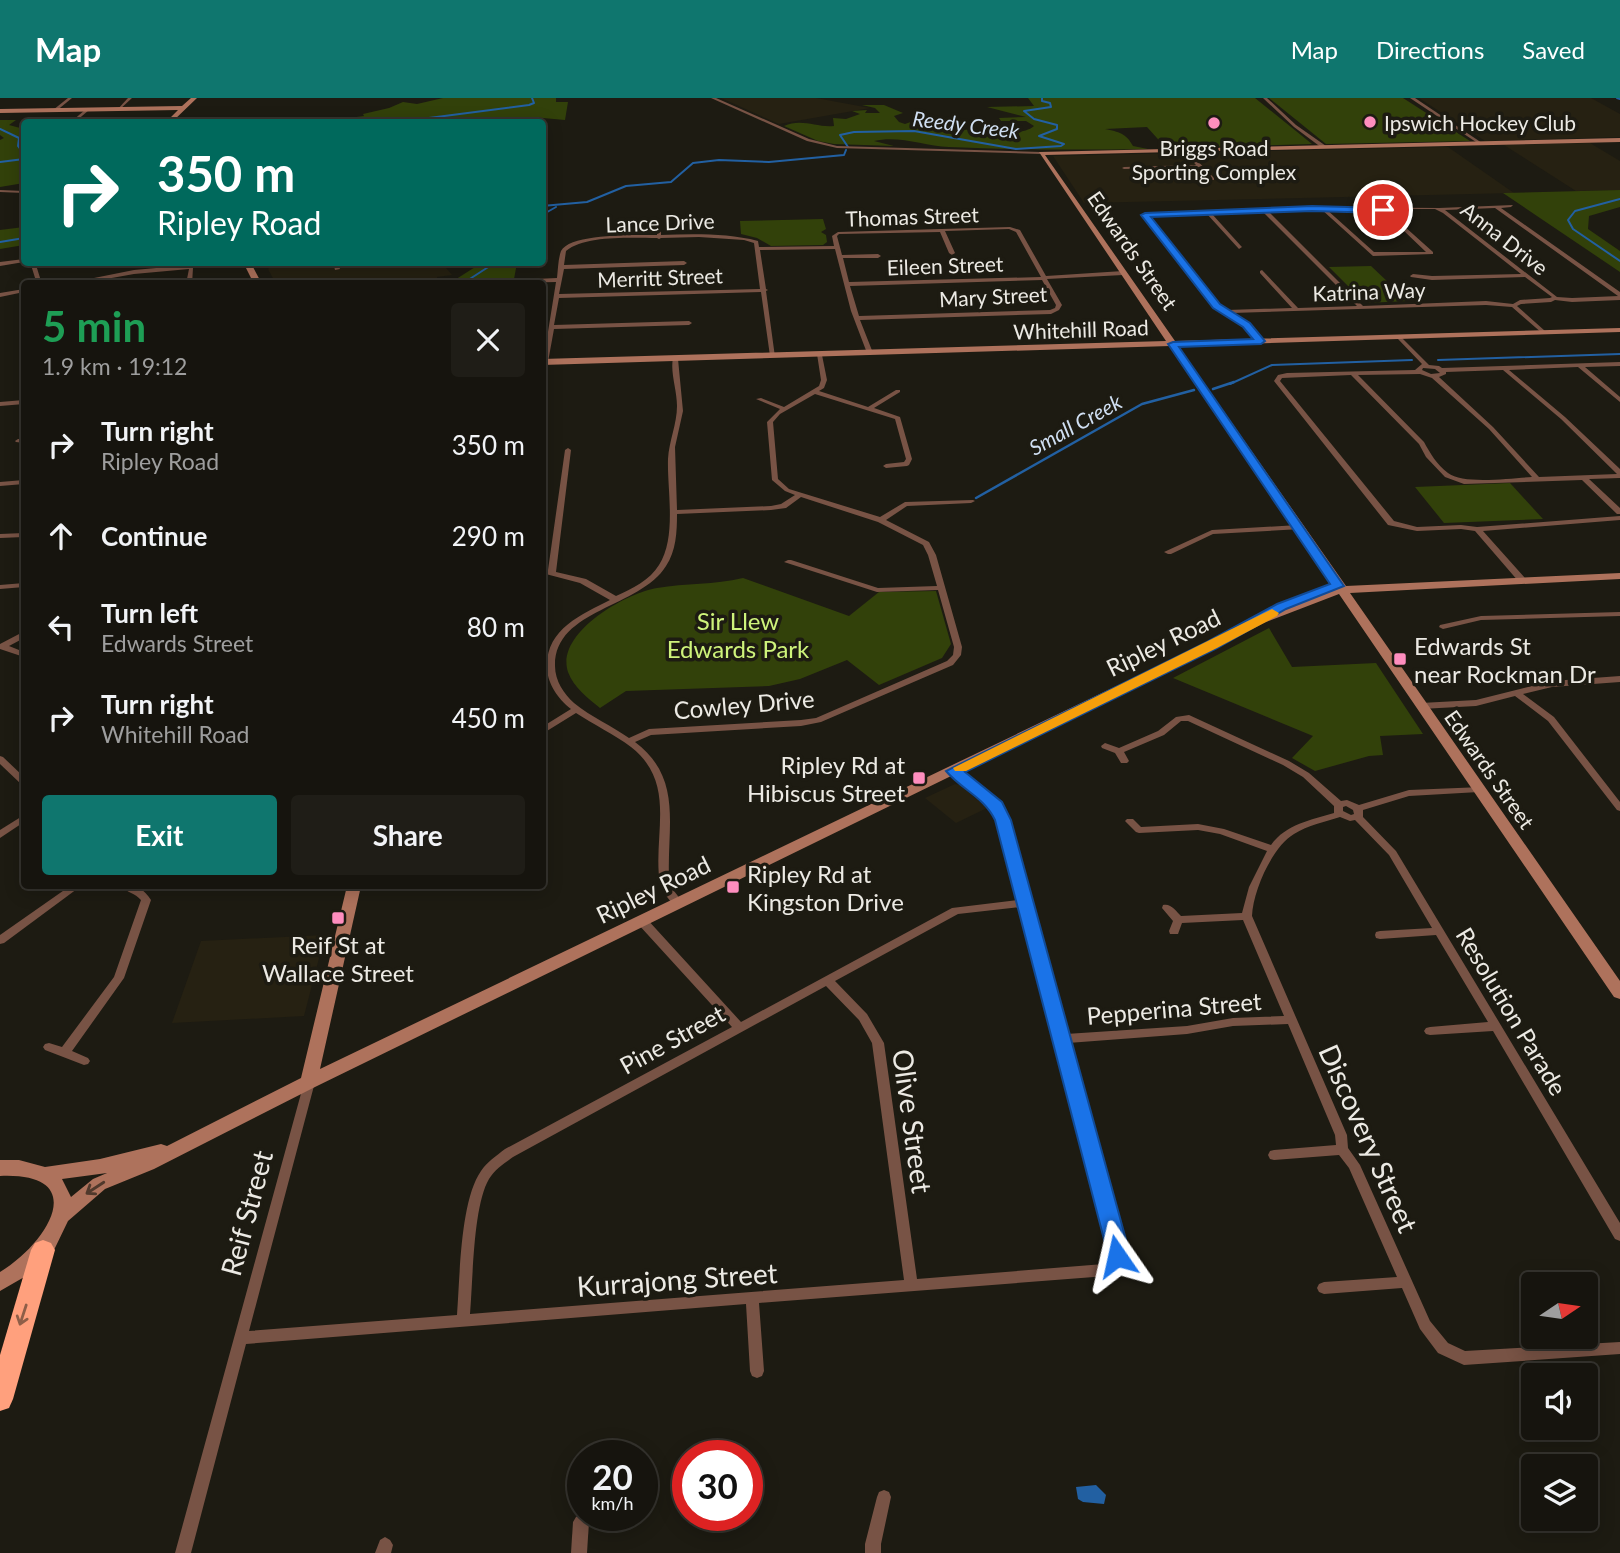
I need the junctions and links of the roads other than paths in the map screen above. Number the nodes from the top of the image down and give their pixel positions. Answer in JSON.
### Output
{"nodes":[{"id":1,"x":70,"y":98,"type":"edge"},
{"id":2,"x":130,"y":98,"type":"edge"},
{"id":3,"x":194,"y":98,"type":"edge"},
{"id":4,"x":713,"y":98,"type":"edge"},
{"id":5,"x":1265,"y":98,"type":"edge"},
{"id":6,"x":1412,"y":98,"type":"edge"},
{"id":7,"x":183,"y":108,"type":"junction"},
{"id":8,"x":87,"y":110,"type":"junction"},
{"id":9,"x":117,"y":110,"type":"junction"},
{"id":10,"x":0,"y":111,"type":"edge"},
{"id":11,"x":54,"y":111,"type":"junction"},
{"id":12,"x":76,"y":119,"type":"edge"},
{"id":13,"x":172,"y":119,"type":"edge"},
{"id":14,"x":1620,"y":140,"type":"edge"},
{"id":15,"x":1480,"y":143,"type":"junction"},
{"id":16,"x":1324,"y":147,"type":"junction"},
{"id":17,"x":1184,"y":150,"type":"junction"},
{"id":18,"x":1041,"y":153,"type":"junction"},
{"id":19,"x":1199,"y":166,"type":"junction"},
{"id":20,"x":1124,"y":168,"type":"dead end"},
{"id":21,"x":1212,"y":179,"type":"dead end"},
{"id":22,"x":0,"y":191,"type":"edge"},
{"id":23,"x":21,"y":192,"type":"edge"},
{"id":24,"x":1497,"y":206,"type":"junction"},
{"id":25,"x":1511,"y":206,"type":"dead end"},
{"id":26,"x":1323,"y":209,"type":"junction"},
{"id":27,"x":1440,"y":209,"type":"junction"},
{"id":28,"x":1383,"y":210,"type":"junction"},
{"id":29,"x":1265,"y":211,"type":"junction"},
{"id":30,"x":1209,"y":213,"type":"junction"},
{"id":31,"x":910,"y":218,"type":"dead end"},
{"id":32,"x":659,"y":223,"type":"dead end"},
{"id":33,"x":941,"y":229,"type":"junction"},
{"id":34,"x":915,"y":230,"type":"junction"},
{"id":35,"x":659,"y":238,"type":"junction"},
{"id":36,"x":837,"y":247,"type":"junction"},
{"id":37,"x":1239,"y":247,"type":"dead end"},
{"id":38,"x":759,"y":249,"type":"junction"},
{"id":39,"x":952,"y":253,"type":"dead end"},
{"id":40,"x":878,"y":256,"type":"dead end"},
{"id":41,"x":840,"y":257,"type":"junction"},
{"id":42,"x":21,"y":261,"type":"edge"},
{"id":43,"x":684,"y":263,"type":"dead end"},
{"id":44,"x":0,"y":264,"type":"edge"},
{"id":45,"x":224,"y":266,"type":"edge"},
{"id":46,"x":562,"y":267,"type":"junction"},
{"id":47,"x":191,"y":269,"type":"junction"},
{"id":48,"x":1262,"y":272,"type":"dead end"},
{"id":49,"x":1123,"y":273,"type":"junction"},
{"id":50,"x":1527,"y":275,"type":"junction"},
{"id":51,"x":1413,"y":276,"type":"dead end"},
{"id":52,"x":1044,"y":278,"type":"junction"},
{"id":53,"x":559,"y":279,"type":"junction"},
{"id":54,"x":95,"y":280,"type":"edge"},
{"id":55,"x":190,"y":280,"type":"edge"},
{"id":56,"x":536,"y":280,"type":"edge"},
{"id":57,"x":847,"y":284,"type":"junction"},
{"id":58,"x":765,"y":290,"type":"junction"},
{"id":59,"x":21,"y":292,"type":"edge"},
{"id":60,"x":0,"y":295,"type":"edge"},
{"id":61,"x":557,"y":296,"type":"junction"},
{"id":62,"x":1620,"y":296,"type":"edge"},
{"id":63,"x":1555,"y":298,"type":"junction"},
{"id":64,"x":1514,"y":306,"type":"junction"},
{"id":65,"x":1361,"y":307,"type":"junction"},
{"id":66,"x":1296,"y":309,"type":"junction"},
{"id":67,"x":1226,"y":312,"type":"junction"},
{"id":68,"x":858,"y":318,"type":"junction"},
{"id":69,"x":689,"y":323,"type":"dead end"},
{"id":70,"x":551,"y":327,"type":"junction"},
{"id":71,"x":1620,"y":330,"type":"edge"},
{"id":72,"x":1542,"y":332,"type":"junction"},
{"id":73,"x":1401,"y":338,"type":"junction"},
{"id":74,"x":1261,"y":341,"type":"junction"},
{"id":75,"x":1173,"y":344,"type":"junction"},
{"id":76,"x":546,"y":352,"type":"edge"},
{"id":77,"x":870,"y":353,"type":"junction"},
{"id":78,"x":819,"y":355,"type":"junction"},
{"id":79,"x":773,"y":356,"type":"junction"},
{"id":80,"x":675,"y":359,"type":"junction"},
{"id":81,"x":546,"y":362,"type":"edge"},
{"id":82,"x":1620,"y":364,"type":"edge"},
{"id":83,"x":1581,"y":367,"type":"junction"},
{"id":84,"x":1423,"y":368,"type":"junction"},
{"id":85,"x":1443,"y":370,"type":"junction"},
{"id":86,"x":1506,"y":370,"type":"junction"},
{"id":87,"x":1353,"y":374,"type":"junction"},
{"id":88,"x":1433,"y":376,"type":"junction"},
{"id":89,"x":898,"y":391,"type":"dead end"},
{"id":90,"x":815,"y":392,"type":"junction"},
{"id":91,"x":759,"y":398,"type":"dead end"},
{"id":92,"x":1620,"y":400,"type":"edge"},
{"id":93,"x":21,"y":402,"type":"edge"},
{"id":94,"x":0,"y":404,"type":"edge"},
{"id":95,"x":870,"y":408,"type":"junction"},
{"id":96,"x":785,"y":409,"type":"junction"},
{"id":97,"x":568,"y":450,"type":"dead end"},
{"id":98,"x":886,"y":466,"type":"dead end"},
{"id":99,"x":1620,"y":475,"type":"edge"},
{"id":100,"x":1537,"y":479,"type":"junction"},
{"id":101,"x":1585,"y":479,"type":"junction"},
{"id":102,"x":21,"y":482,"type":"edge"},
{"id":103,"x":0,"y":484,"type":"edge"},
{"id":104,"x":799,"y":495,"type":"junction"},
{"id":105,"x":971,"y":500,"type":"dead end"},
{"id":106,"x":671,"y":512,"type":"junction"},
{"id":107,"x":1620,"y":512,"type":"edge"},
{"id":108,"x":1620,"y":518,"type":"edge"},
{"id":109,"x":881,"y":520,"type":"junction"},
{"id":110,"x":1298,"y":527,"type":"junction"},
{"id":111,"x":1478,"y":529,"type":"junction"},
{"id":112,"x":21,"y":535,"type":"edge"},
{"id":113,"x":0,"y":536,"type":"edge"},
{"id":114,"x":1168,"y":552,"type":"dead end"},
{"id":115,"x":788,"y":562,"type":"dead end"},
{"id":116,"x":546,"y":571,"type":"edge"},
{"id":117,"x":552,"y":572,"type":"junction"},
{"id":118,"x":1620,"y":576,"type":"edge"},
{"id":119,"x":1522,"y":580,"type":"junction"},
{"id":120,"x":21,"y":585,"type":"edge"},
{"id":121,"x":0,"y":587,"type":"edge"},
{"id":122,"x":941,"y":588,"type":"junction"},
{"id":123,"x":1339,"y":588,"type":"junction"},
{"id":124,"x":1318,"y":598,"type":"junction"},
{"id":125,"x":617,"y":600,"type":"junction"},
{"id":126,"x":1356,"y":614,"type":"junction"},
{"id":127,"x":1620,"y":614,"type":"edge"},
{"id":128,"x":1262,"y":620,"type":"junction"},
{"id":129,"x":1443,"y":627,"type":"dead end"},
{"id":130,"x":21,"y":636,"type":"edge"},
{"id":131,"x":1,"y":646,"type":"edge"},
{"id":132,"x":21,"y":654,"type":"edge"},
{"id":133,"x":1620,"y":679,"type":"edge"},
{"id":134,"x":1517,"y":693,"type":"junction"},
{"id":135,"x":1421,"y":706,"type":"junction"},
{"id":136,"x":576,"y":709,"type":"junction"},
{"id":137,"x":546,"y":728,"type":"edge"},
{"id":138,"x":630,"y":741,"type":"junction"},
{"id":139,"x":1105,"y":746,"type":"dead end"},
{"id":140,"x":1119,"y":751,"type":"junction"},
{"id":141,"x":0,"y":759,"type":"edge"},
{"id":142,"x":1124,"y":761,"type":"dead end"},
{"id":143,"x":954,"y":771,"type":"junction"},
{"id":144,"x":21,"y":779,"type":"edge"},
{"id":145,"x":1479,"y":789,"type":"junction"},
{"id":146,"x":1620,"y":808,"type":"edge"},
{"id":147,"x":1340,"y":809,"type":"junction"},
{"id":148,"x":1358,"y":812,"type":"junction"},
{"id":149,"x":21,"y":820,"type":"edge"},
{"id":150,"x":1130,"y":821,"type":"dead end"},
{"id":151,"x":0,"y":835,"type":"edge"},
{"id":152,"x":1273,"y":849,"type":"junction"},
{"id":153,"x":72,"y":889,"type":"edge"},
{"id":154,"x":134,"y":889,"type":"edge"},
{"id":155,"x":353,"y":889,"type":"edge"},
{"id":156,"x":1023,"y":902,"type":"junction"},
{"id":157,"x":679,"y":904,"type":"junction"},
{"id":158,"x":1167,"y":908,"type":"dead end"},
{"id":159,"x":1247,"y":916,"type":"junction"},
{"id":160,"x":642,"y":921,"type":"junction"},
{"id":161,"x":1440,"y":931,"type":"junction"},
{"id":162,"x":1380,"y":935,"type":"dead end"},
{"id":163,"x":0,"y":940,"type":"edge"},
{"id":164,"x":828,"y":981,"type":"junction"},
{"id":165,"x":1619,"y":991,"type":"edge"},
{"id":166,"x":1291,"y":1020,"type":"junction"},
{"id":167,"x":1496,"y":1026,"type":"junction"},
{"id":168,"x":738,"y":1027,"type":"junction"},
{"id":169,"x":1430,"y":1031,"type":"dead end"},
{"id":170,"x":1061,"y":1039,"type":"junction"},
{"id":171,"x":49,"y":1047,"type":"dead end"},
{"id":172,"x":64,"y":1053,"type":"junction"},
{"id":173,"x":84,"y":1061,"type":"dead end"},
{"id":174,"x":309,"y":1082,"type":"junction"},
{"id":175,"x":178,"y":1147,"type":"junction"},
{"id":176,"x":1342,"y":1150,"type":"junction"},
{"id":177,"x":1274,"y":1155,"type":"dead end"},
{"id":178,"x":0,"y":1168,"type":"edge"},
{"id":179,"x":46,"y":1174,"type":"junction"},
{"id":180,"x":61,"y":1216,"type":"junction"},
{"id":181,"x":1620,"y":1235,"type":"edge"},
{"id":182,"x":43,"y":1250,"type":"junction"},
{"id":183,"x":0,"y":1282,"type":"edge"},
{"id":184,"x":1406,"y":1282,"type":"junction"},
{"id":185,"x":911,"y":1286,"type":"junction"},
{"id":186,"x":1324,"y":1288,"type":"dead end"},
{"id":187,"x":752,"y":1297,"type":"junction"},
{"id":188,"x":463,"y":1321,"type":"junction"},
{"id":189,"x":240,"y":1338,"type":"junction"},
{"id":190,"x":1620,"y":1348,"type":"edge"},
{"id":191,"x":757,"y":1371,"type":"dead end"},
{"id":192,"x":0,"y":1399,"type":"edge"},
{"id":193,"x":884,"y":1497,"type":"dead end"},
{"id":194,"x":580,"y":1531,"type":"edge"},
{"id":195,"x":183,"y":1553,"type":"edge"},
{"id":196,"x":579,"y":1553,"type":"edge"},
{"id":197,"x":873,"y":1553,"type":"edge"}],
"edges":[{"from":1,"to":11,"type":"street"},
{"from":2,"to":9,"type":"street"},
{"from":3,"to":7,"type":"main road"},
{"from":4,"to":18,"type":"street"},
{"from":5,"to":16,"type":"street"},
{"from":6,"to":15,"type":"street"},
{"from":7,"to":9,"type":"main road"},
{"from":7,"to":13,"type":"main road"},
{"from":8,"to":9,"type":"main road"},
{"from":8,"to":11,"type":"main road"},
{"from":8,"to":12,"type":"street"},
{"from":10,"to":11,"type":"main road"},
{"from":14,"to":15,"type":"main road"},
{"from":15,"to":16,"type":"main road"},
{"from":16,"to":17,"type":"main road"},
{"from":17,"to":18,"type":"main road"},
{"from":17,"to":19,"type":"street"},
{"from":18,"to":49,"type":"main road","name":"Edwards Street"},
{"from":19,"to":20,"type":"street"},
{"from":19,"to":21,"type":"street"},
{"from":22,"to":23,"type":"street"},
{"from":24,"to":25,"type":"street"},
{"from":24,"to":27,"type":"street"},
{"from":24,"to":62,"type":"street"},
{"from":26,"to":28,"type":"street","name":"Anna Drive"},
{"from":26,"to":28,"type":"street"},
{"from":26,"to":29,"type":"street","name":"Anna Drive"},
{"from":27,"to":28,"type":"street","name":"Anna Drive"},
{"from":27,"to":50,"type":"street","name":"Anna Drive"},
{"from":29,"to":30,"type":"street","name":"Anna Drive"},
{"from":29,"to":65,"type":"street"},
{"from":30,"to":37,"type":"street"},
{"from":30,"to":67,"type":"street","name":"Anna Drive"},
{"from":31,"to":34,"type":"street"},
{"from":32,"to":35,"type":"street"},
{"from":33,"to":34,"type":"street","name":"Thomas Street"},
{"from":33,"to":39,"type":"street"},
{"from":33,"to":52,"type":"street","name":"Thomas Street"},
{"from":34,"to":36,"type":"street","name":"Thomas Street"},
{"from":35,"to":38,"type":"street","name":"Lance Drive"},
{"from":35,"to":46,"type":"street","name":"Lance Drive"},
{"from":36,"to":38,"type":"street"},
{"from":36,"to":41,"type":"street","name":"Thomas Street"},
{"from":38,"to":58,"type":"street"},
{"from":40,"to":41,"type":"street"},
{"from":41,"to":57,"type":"street","name":"Thomas Street"},
{"from":42,"to":44,"type":"street"},
{"from":43,"to":46,"type":"street"},
{"from":45,"to":47,"type":"street"},
{"from":46,"to":53,"type":"street","name":"Lance Drive"},
{"from":47,"to":54,"type":"street"},
{"from":47,"to":55,"type":"street"},
{"from":48,"to":66,"type":"street"},
{"from":49,"to":52,"type":"street","name":"Mary Street"},
{"from":49,"to":75,"type":"main road","name":"Edwards Street"},
{"from":50,"to":51,"type":"street"},
{"from":50,"to":63,"type":"street","name":"Anna Drive"},
{"from":52,"to":57,"type":"street","name":"Eileen Street"},
{"from":52,"to":68,"type":"street","name":"Mary Street"},
{"from":53,"to":56,"type":"street"},
{"from":53,"to":61,"type":"street","name":"Lance Drive"},
{"from":57,"to":68,"type":"street","name":"Thomas Street"},
{"from":58,"to":61,"type":"street","name":"Merritt Street"},
{"from":58,"to":79,"type":"street"},
{"from":59,"to":60,"type":"street"},
{"from":61,"to":70,"type":"street","name":"Lance Drive"},
{"from":62,"to":63,"type":"street"},
{"from":63,"to":64,"type":"street","name":"Anna Drive"},
{"from":64,"to":65,"type":"street","name":"Katrina Way"},
{"from":64,"to":72,"type":"street","name":"Anna Drive"},
{"from":65,"to":66,"type":"street","name":"Katrina Way"},
{"from":66,"to":67,"type":"street","name":"Katrina Way"},
{"from":67,"to":74,"type":"street","name":"Anna Drive"},
{"from":68,"to":77,"type":"street","name":"Thomas Street"},
{"from":69,"to":70,"type":"street"},
{"from":70,"to":76,"type":"street","name":"Lance Drive"},
{"from":71,"to":72,"type":"main road","name":"Whitehill Road"},
{"from":72,"to":73,"type":"main road","name":"Whitehill Road"},
{"from":73,"to":74,"type":"main road","name":"Whitehill Road"},
{"from":73,"to":84,"type":"street"},
{"from":74,"to":75,"type":"main road","name":"Whitehill Road"},
{"from":75,"to":77,"type":"main road","name":"Whitehill Road"},
{"from":75,"to":110,"type":"main road","name":"Edwards Street"},
{"from":77,"to":78,"type":"main road","name":"Whitehill Road"},
{"from":78,"to":79,"type":"main road","name":"Whitehill Road"},
{"from":78,"to":90,"type":"street"},
{"from":79,"to":80,"type":"main road","name":"Whitehill Road"},
{"from":80,"to":81,"type":"main road","name":"Whitehill Road"},
{"from":80,"to":106,"type":"street"},
{"from":82,"to":83,"type":"street"},
{"from":83,"to":86,"type":"street"},
{"from":83,"to":92,"type":"street"},
{"from":84,"to":85,"type":"street"},
{"from":84,"to":87,"type":"street"},
{"from":84,"to":88,"type":"street"},
{"from":85,"to":86,"type":"street"},
{"from":85,"to":88,"type":"street"},
{"from":86,"to":99,"type":"street"},
{"from":87,"to":100,"type":"street"},
{"from":87,"to":111,"type":"street"},
{"from":88,"to":100,"type":"street"},
{"from":89,"to":95,"type":"street"},
{"from":90,"to":95,"type":"street"},
{"from":90,"to":96,"type":"street"},
{"from":91,"to":96,"type":"street"},
{"from":93,"to":94,"type":"street"},
{"from":95,"to":98,"type":"street"},
{"from":96,"to":104,"type":"street","name":"Cowley Drive"},
{"from":97,"to":117,"type":"street"},
{"from":99,"to":101,"type":"street"},
{"from":100,"to":101,"type":"street"},
{"from":101,"to":107,"type":"street"},
{"from":102,"to":103,"type":"street"},
{"from":104,"to":106,"type":"street"},
{"from":104,"to":109,"type":"street","name":"Cowley Drive"},
{"from":105,"to":109,"type":"street"},
{"from":106,"to":125,"type":"street"},
{"from":108,"to":111,"type":"street"},
{"from":109,"to":122,"type":"street","name":"Cowley Drive"},
{"from":110,"to":114,"type":"street"},
{"from":110,"to":123,"type":"main road","name":"Edwards Street"},
{"from":111,"to":119,"type":"street"},
{"from":112,"to":113,"type":"street"},
{"from":115,"to":122,"type":"street"},
{"from":116,"to":117,"type":"street"},
{"from":117,"to":125,"type":"street"},
{"from":118,"to":119,"type":"main road"},
{"from":119,"to":123,"type":"main road"},
{"from":120,"to":121,"type":"street"},
{"from":122,"to":138,"type":"street","name":"Cowley Drive"},
{"from":123,"to":124,"type":"main road","name":"Ripley Road"},
{"from":123,"to":126,"type":"main road","name":"Edwards Street"},
{"from":123,"to":128,"type":"main road"},
{"from":124,"to":126,"type":"main road"},
{"from":124,"to":128,"type":"main road","name":"Ripley Road"},
{"from":125,"to":136,"type":"street"},
{"from":126,"to":135,"type":"main road","name":"Edwards Street"},
{"from":127,"to":129,"type":"street"},
{"from":128,"to":143,"type":"main road","name":"Ripley Road"},
{"from":130,"to":131,"type":"street"},
{"from":131,"to":132,"type":"street"},
{"from":133,"to":134,"type":"street"},
{"from":134,"to":135,"type":"street"},
{"from":134,"to":146,"type":"street"},
{"from":135,"to":145,"type":"main road","name":"Edwards Street"},
{"from":136,"to":137,"type":"street"},
{"from":136,"to":138,"type":"street"},
{"from":138,"to":157,"type":"street"},
{"from":139,"to":140,"type":"street"},
{"from":140,"to":142,"type":"street"},
{"from":140,"to":147,"type":"street"},
{"from":141,"to":144,"type":"street"},
{"from":143,"to":156,"type":"street"},
{"from":143,"to":157,"type":"main road","name":"Ripley Road"},
{"from":145,"to":148,"type":"street"},
{"from":145,"to":165,"type":"main road","name":"Edwards Street"},
{"from":147,"to":148,"type":"street"},
{"from":147,"to":152,"type":"street"},
{"from":148,"to":161,"type":"street","name":"Resolution Parade"},
{"from":149,"to":151,"type":"street"},
{"from":150,"to":152,"type":"street"},
{"from":152,"to":159,"type":"street"},
{"from":153,"to":163,"type":"street"},
{"from":154,"to":172,"type":"street"},
{"from":155,"to":174,"type":"main road","name":"Reif Street"},
{"from":156,"to":164,"type":"street","name":"Pine Street"},
{"from":156,"to":170,"type":"street"},
{"from":157,"to":160,"type":"main road","name":"Ripley Road"},
{"from":158,"to":159,"type":"street"},
{"from":159,"to":166,"type":"street","name":"Discovery Street"},
{"from":160,"to":168,"type":"street"},
{"from":160,"to":174,"type":"main road","name":"Ripley Road"},
{"from":161,"to":162,"type":"street"},
{"from":161,"to":167,"type":"street","name":"Resolution Parade"},
{"from":164,"to":168,"type":"street","name":"Pine Street"},
{"from":164,"to":185,"type":"street","name":"Olive Street"},
{"from":166,"to":170,"type":"street","name":"Pepperina Street"},
{"from":166,"to":176,"type":"street","name":"Discovery Street"},
{"from":167,"to":169,"type":"street"},
{"from":167,"to":181,"type":"street","name":"Resolution Parade"},
{"from":168,"to":188,"type":"street","name":"Pine Street"},
{"from":170,"to":185,"type":"street","name":"Kurrajong Street"},
{"from":171,"to":172,"type":"street"},
{"from":172,"to":173,"type":"street"},
{"from":174,"to":175,"type":"main road","name":"Ripley Road"},
{"from":174,"to":189,"type":"street","name":"Reif Street"},
{"from":175,"to":179,"type":"main road","name":"Ripley Road"},
{"from":175,"to":180,"type":"main road","name":"Ripley Road","one_way":true},
{"from":176,"to":177,"type":"street"},
{"from":176,"to":184,"type":"street","name":"Discovery Street"},
{"from":178,"to":179,"type":"main road","name":"Ripley Road"},
{"from":179,"to":180,"type":"main road"},
{"from":180,"to":182,"type":"main road"},
{"from":182,"to":183,"type":"main road"},
{"from":182,"to":192,"type":"highway","one_way":true},
{"from":184,"to":186,"type":"street"},
{"from":184,"to":190,"type":"street","name":"Discovery Street"},
{"from":185,"to":187,"type":"street","name":"Kurrajong Street"},
{"from":187,"to":188,"type":"street","name":"Kurrajong Street"},
{"from":187,"to":191,"type":"street"},
{"from":188,"to":189,"type":"street","name":"Kurrajong Street"},
{"from":189,"to":195,"type":"street","name":"Reif Street"},
{"from":193,"to":197,"type":"street"},
{"from":194,"to":196,"type":"street"}]}
